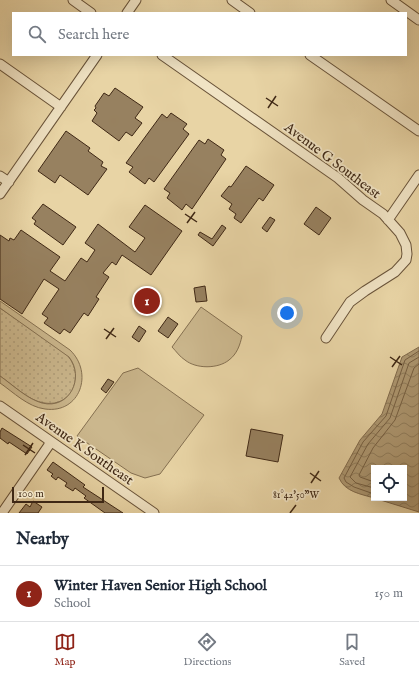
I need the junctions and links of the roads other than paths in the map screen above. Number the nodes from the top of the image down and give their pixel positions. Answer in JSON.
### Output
{"nodes":[{"id":1,"x":73,"y":0,"type":"edge"},
{"id":2,"x":136,"y":0,"type":"edge"},
{"id":3,"x":232,"y":0,"type":"edge"},
{"id":4,"x":391,"y":0,"type":"edge"},
{"id":5,"x":90,"y":12,"type":"edge"},
{"id":6,"x":128,"y":12,"type":"edge"},
{"id":7,"x":249,"y":12,"type":"edge"},
{"id":8,"x":419,"y":20,"type":"edge"},
{"id":9,"x":96,"y":56,"type":"edge"},
{"id":10,"x":163,"y":56,"type":"edge"},
{"id":11,"x":311,"y":56,"type":"edge"},
{"id":12,"x":0,"y":64,"type":"edge"},
{"id":13,"x":61,"y":107,"type":"junction"},
{"id":14,"x":419,"y":131,"type":"edge"},
{"id":15,"x":419,"y":175,"type":"edge"},
{"id":16,"x":0,"y":176,"type":"edge"},
{"id":17,"x":8,"y":182,"type":"junction"},
{"id":18,"x":0,"y":194,"type":"edge"},
{"id":19,"x":388,"y":220,"type":"junction"},
{"id":20,"x":326,"y":338,"type":"dead end"},
{"id":21,"x":0,"y":406,"type":"edge"},
{"id":22,"x":49,"y":440,"type":"junction"},
{"id":23,"x":2,"y":513,"type":"edge"},
{"id":24,"x":154,"y":513,"type":"edge"}],
"edges":[{"from":1,"to":5,"type":"street"},
{"from":2,"to":6,"type":"street"},
{"from":3,"to":7,"type":"street"},
{"from":4,"to":8,"type":"street"},
{"from":9,"to":13,"type":"street"},
{"from":10,"to":19,"type":"street","name":"Avenue G Southeast"},
{"from":11,"to":14,"type":"street"},
{"from":12,"to":13,"type":"street"},
{"from":13,"to":17,"type":"street"},
{"from":15,"to":19,"type":"street"},
{"from":16,"to":17,"type":"street"},
{"from":17,"to":18,"type":"street"},
{"from":19,"to":20,"type":"street","name":"Avenue G Southeast"},
{"from":21,"to":22,"type":"street","name":"Avenue K Southeast"},
{"from":22,"to":23,"type":"street"},
{"from":22,"to":24,"type":"street","name":"Avenue K Southeast"}]}
